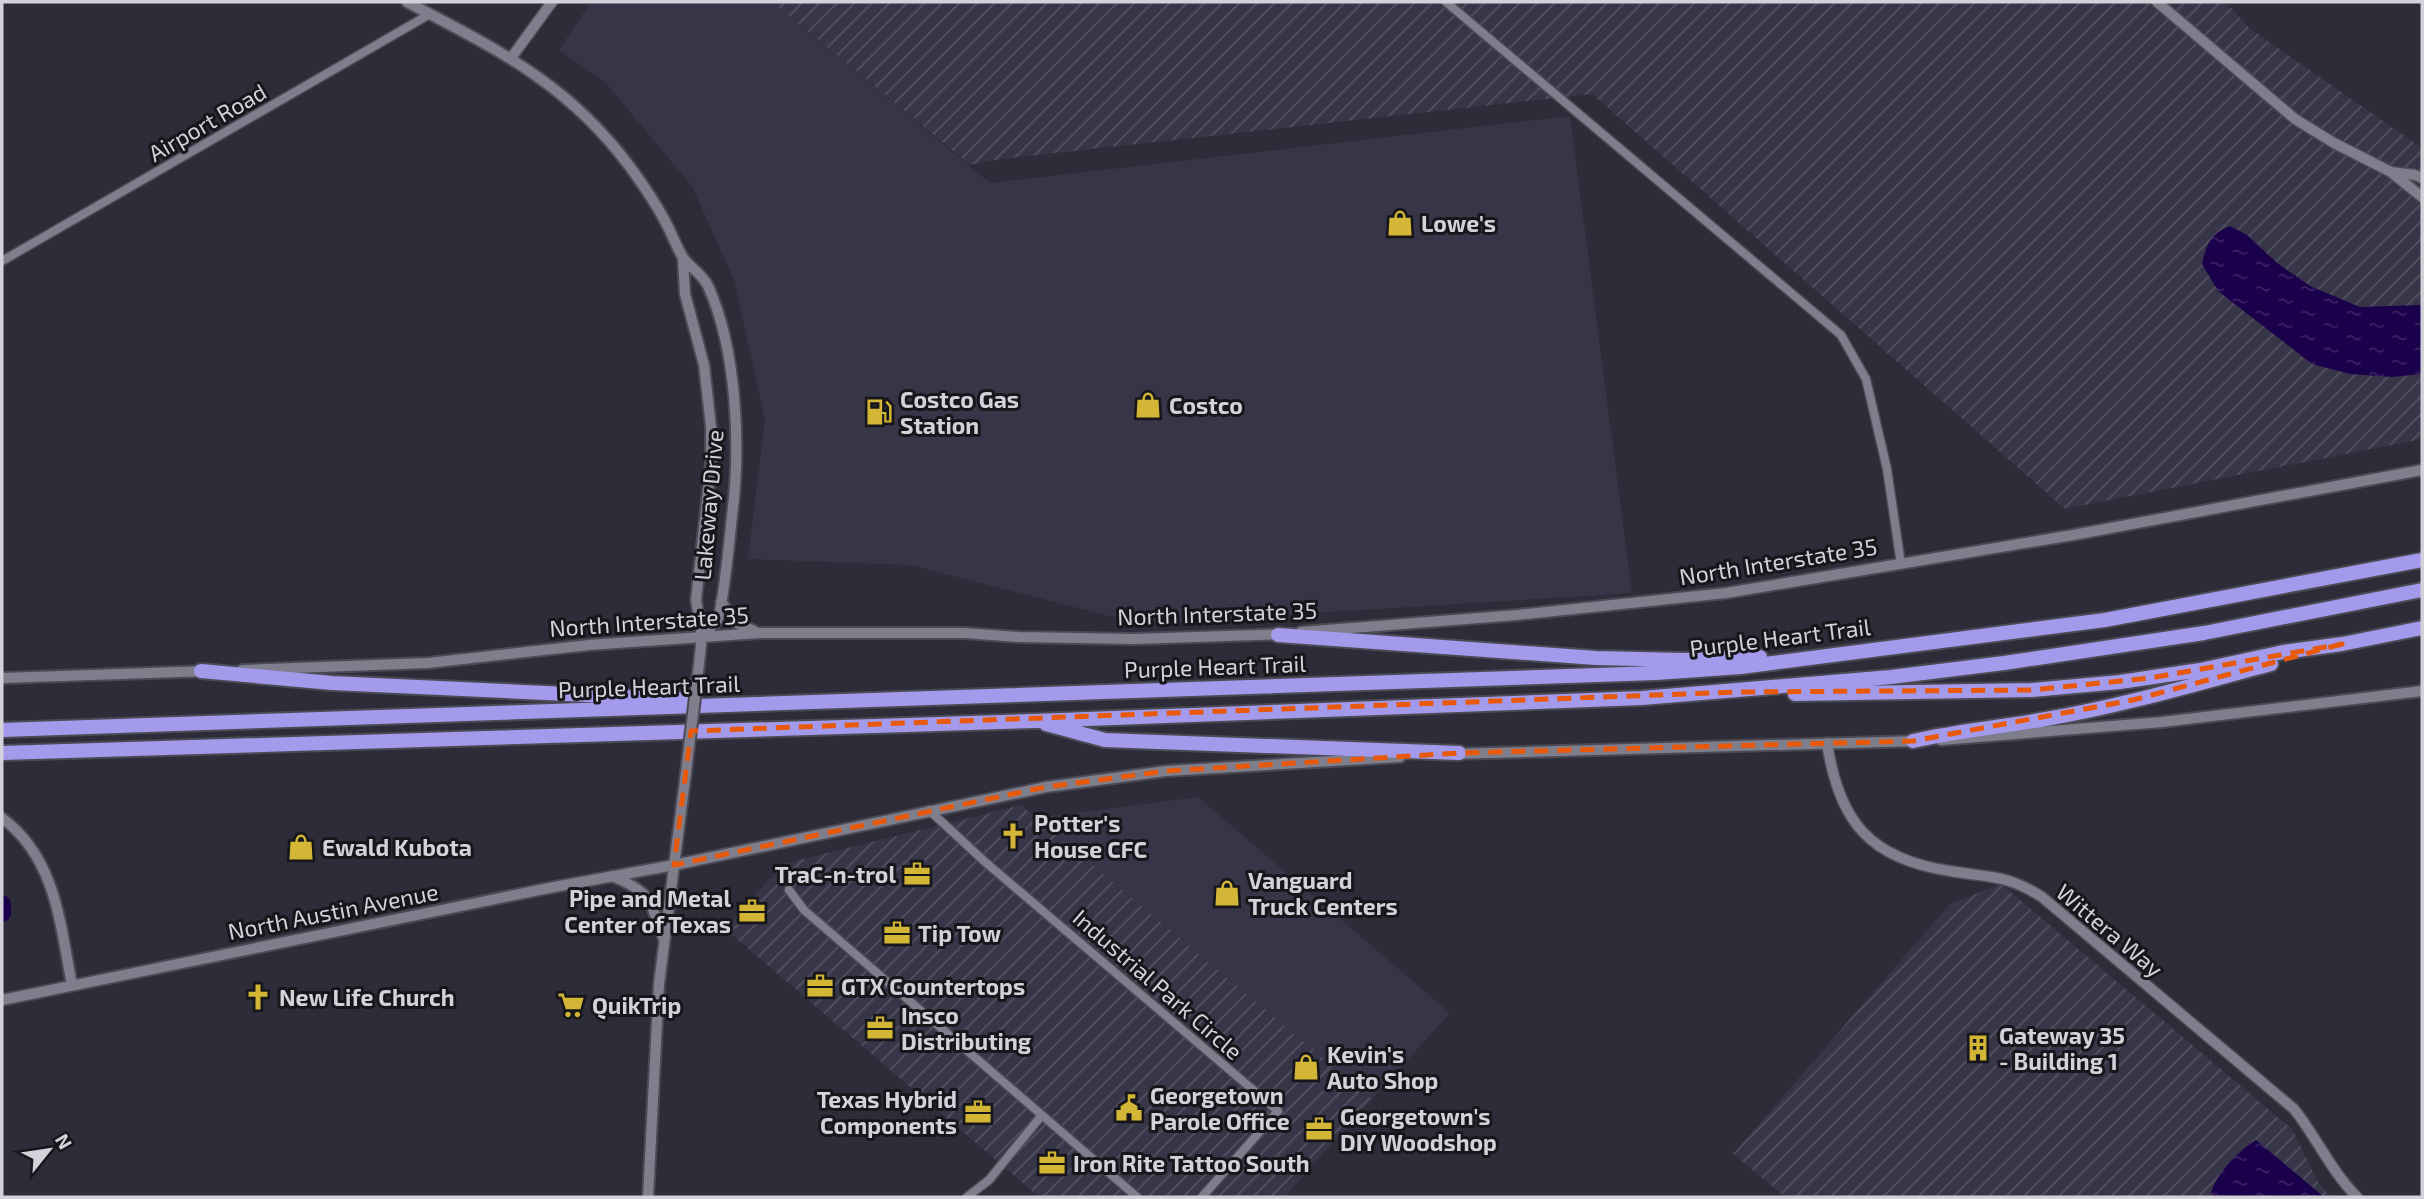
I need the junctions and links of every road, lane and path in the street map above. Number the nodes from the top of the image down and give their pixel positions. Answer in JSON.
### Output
{"nodes":[{"id":1,"x":407,"y":2,"type":"edge"},
{"id":2,"x":552,"y":2,"type":"edge"},
{"id":3,"x":1447,"y":2,"type":"edge"},
{"id":4,"x":2157,"y":2,"type":"edge"},
{"id":5,"x":430,"y":14,"type":"junction"},
{"id":6,"x":511,"y":58,"type":"junction"},
{"id":7,"x":2391,"y":172,"type":"junction"},
{"id":8,"x":2422,"y":178,"type":"edge"},
{"id":9,"x":2422,"y":197,"type":"edge"},
{"id":10,"x":683,"y":258,"type":"junction"},
{"id":11,"x":2,"y":261,"type":"edge"},
{"id":12,"x":2422,"y":470,"type":"edge"},
{"id":13,"x":2422,"y":560,"type":"edge"},
{"id":14,"x":1901,"y":564,"type":"junction"},
{"id":15,"x":2422,"y":590,"type":"edge"},
{"id":16,"x":721,"y":602,"type":"junction"},
{"id":17,"x":2422,"y":628,"type":"edge"},
{"id":18,"x":759,"y":633,"type":"junction"},
{"id":19,"x":1278,"y":635,"type":"junction"},
{"id":20,"x":702,"y":636,"type":"junction"},
{"id":21,"x":2342,"y":644,"type":"junction"},
{"id":22,"x":1818,"y":656,"type":"junction"},
{"id":23,"x":201,"y":671,"type":"junction"},
{"id":24,"x":2,"y":678,"type":"edge"},
{"id":25,"x":2422,"y":691,"type":"edge"},
{"id":26,"x":1738,"y":692,"type":"junction"},
{"id":27,"x":748,"y":705,"type":"junction"},
{"id":28,"x":1034,"y":721,"type":"junction"},
{"id":29,"x":2,"y":730,"type":"edge"},
{"id":30,"x":1913,"y":741,"type":"junction"},
{"id":31,"x":1827,"y":743,"type":"junction"},
{"id":32,"x":2,"y":753,"type":"edge"},
{"id":33,"x":1459,"y":753,"type":"junction"},
{"id":34,"x":929,"y":810,"type":"junction"},
{"id":35,"x":2,"y":818,"type":"edge"},
{"id":36,"x":674,"y":865,"type":"junction"},
{"id":37,"x":612,"y":876,"type":"junction"},
{"id":38,"x":789,"y":890,"type":"dead end"},
{"id":39,"x":665,"y":941,"type":"junction"},
{"id":40,"x":72,"y":985,"type":"junction"},
{"id":41,"x":2,"y":1000,"type":"edge"},
{"id":42,"x":1042,"y":1115,"type":"junction"},
{"id":43,"x":648,"y":1197,"type":"edge"},
{"id":44,"x":967,"y":1197,"type":"edge"},
{"id":45,"x":1138,"y":1197,"type":"edge"},
{"id":46,"x":1202,"y":1197,"type":"edge"},
{"id":47,"x":2357,"y":1197,"type":"edge"}],
"edges":[{"from":1,"to":5,"type":"main road","name":"Lakeway Drive"},
{"from":2,"to":6,"type":"street"},
{"from":3,"to":14,"type":"street"},
{"from":4,"to":7,"type":"street"},
{"from":5,"to":6,"type":"main road","name":"Lakeway Drive"},
{"from":5,"to":11,"type":"street","name":"Airport Road"},
{"from":6,"to":10,"type":"main road","name":"Lakeway Drive"},
{"from":7,"to":8,"type":"street"},
{"from":7,"to":9,"type":"street"},
{"from":10,"to":16,"type":"main road","name":"Lakeway Drive"},
{"from":10,"to":20,"type":"main road","name":"Lakeway Drive"},
{"from":12,"to":14,"type":"main road","name":"North Interstate 35"},
{"from":13,"to":22,"type":"highway","name":"Purple Heart Trail"},
{"from":14,"to":19,"type":"main road","name":"North Interstate 35"},
{"from":15,"to":26,"type":"highway","name":"Purple Heart Trail"},
{"from":16,"to":18,"type":"main road"},
{"from":16,"to":20,"type":"main road","name":"Lakeway Drive"},
{"from":17,"to":21,"type":"highway"},
{"from":18,"to":19,"type":"main road","name":"North Interstate 35"},
{"from":18,"to":20,"type":"main road","name":"North Interstate 35"},
{"from":19,"to":22,"type":"highway"},
{"from":20,"to":23,"type":"main road","name":"North Interstate 35"},
{"from":20,"to":36,"type":"main road","name":"Lakeway Drive","bridge":true},
{"from":21,"to":26,"type":"highway"},
{"from":21,"to":30,"type":"highway"},
{"from":22,"to":27,"type":"highway","name":"Purple Heart Trail"},
{"from":23,"to":24,"type":"main road","name":"North Interstate 35"},
{"from":23,"to":27,"type":"highway"},
{"from":25,"to":30,"type":"main road"},
{"from":26,"to":28,"type":"highway","name":"Purple Heart Trail"},
{"from":27,"to":29,"type":"highway","name":"Purple Heart Trail"},
{"from":28,"to":32,"type":"highway","name":"Purple Heart Trail"},
{"from":28,"to":33,"type":"highway"},
{"from":30,"to":31,"type":"main road"},
{"from":31,"to":33,"type":"main road"},
{"from":31,"to":47,"type":"street","name":"Wittera Way"},
{"from":33,"to":34,"type":"main road"},
{"from":34,"to":36,"type":"main road"},
{"from":34,"to":46,"type":"street","name":"Industrial Park Circle"},
{"from":35,"to":40,"type":"main road"},
{"from":36,"to":37,"type":"main road","name":"North Austin Avenue"},
{"from":36,"to":39,"type":"main road","name":"Lakeway Drive"},
{"from":37,"to":39,"type":"main road"},
{"from":37,"to":40,"type":"main road","name":"North Austin Avenue"},
{"from":38,"to":42,"type":"street"},
{"from":39,"to":43,"type":"main road","name":"Lakeway Drive"},
{"from":40,"to":41,"type":"main road","name":"North Austin Avenue"},
{"from":42,"to":44,"type":"street"},
{"from":42,"to":45,"type":"street"}]}
